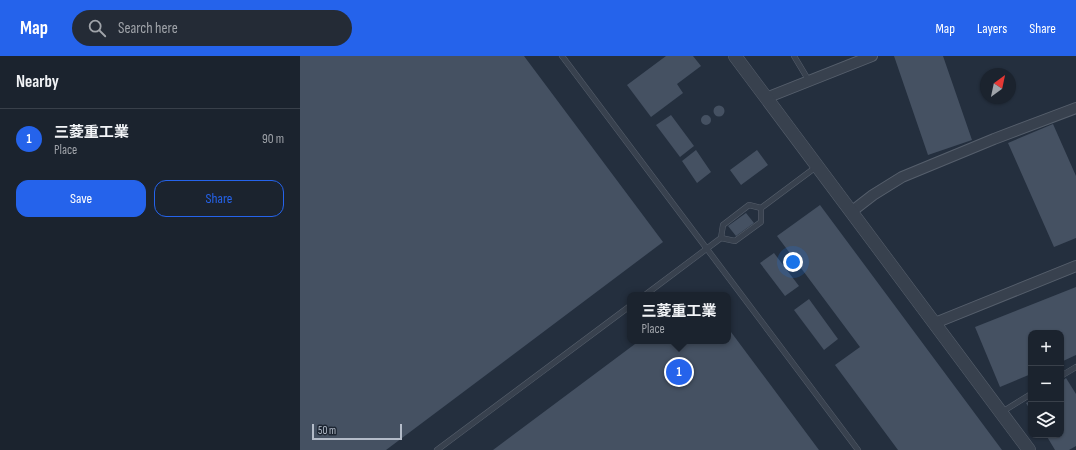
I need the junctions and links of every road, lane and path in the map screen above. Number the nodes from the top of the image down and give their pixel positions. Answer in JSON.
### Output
{"nodes":[{"id":1,"x":562,"y":56,"type":"edge"},
{"id":2,"x":735,"y":56,"type":"edge"},
{"id":3,"x":794,"y":56,"type":"edge"},
{"id":4,"x":872,"y":56,"type":"edge"},
{"id":5,"x":809,"y":81,"type":"junction"},
{"id":6,"x":766,"y":98,"type":"junction"},
{"id":7,"x":1076,"y":108,"type":"edge"},
{"id":8,"x":817,"y":166,"type":"junction"},
{"id":9,"x":761,"y":208,"type":"junction"},
{"id":10,"x":851,"y":212,"type":"junction"},
{"id":11,"x":721,"y":238,"type":"junction"},
{"id":12,"x":707,"y":248,"type":"junction"},
{"id":13,"x":1076,"y":266,"type":"edge"},
{"id":14,"x":648,"y":292,"type":"edge"},
{"id":15,"x":627,"y":308,"type":"edge"},
{"id":16,"x":934,"y":323,"type":"junction"},
{"id":17,"x":1076,"y":367,"type":"edge"},
{"id":18,"x":1064,"y":374,"type":"edge"},
{"id":19,"x":1028,"y":396,"type":"edge"},
{"id":20,"x":1001,"y":413,"type":"junction"},
{"id":21,"x":437,"y":450,"type":"edge"},
{"id":22,"x":858,"y":450,"type":"edge"},
{"id":23,"x":1029,"y":450,"type":"edge"}],
"edges":[{"from":1,"to":12,"type":"lane"},
{"from":2,"to":6,"type":"street"},
{"from":3,"to":5,"type":"lane"},
{"from":4,"to":5,"type":"street"},
{"from":5,"to":6,"type":"street"},
{"from":6,"to":8,"type":"street"},
{"from":7,"to":10,"type":"street"},
{"from":8,"to":9,"type":"lane"},
{"from":8,"to":10,"type":"street"},
{"from":9,"to":11,"type":"lane"},
{"from":9,"to":11,"type":"lane"},
{"from":10,"to":16,"type":"street"},
{"from":11,"to":12,"type":"lane"},
{"from":12,"to":14,"type":"lane"},
{"from":12,"to":22,"type":"lane"},
{"from":13,"to":16,"type":"street"},
{"from":15,"to":21,"type":"lane"},
{"from":16,"to":20,"type":"street"},
{"from":17,"to":18,"type":"lane"},
{"from":19,"to":20,"type":"lane"},
{"from":20,"to":23,"type":"street"}]}
